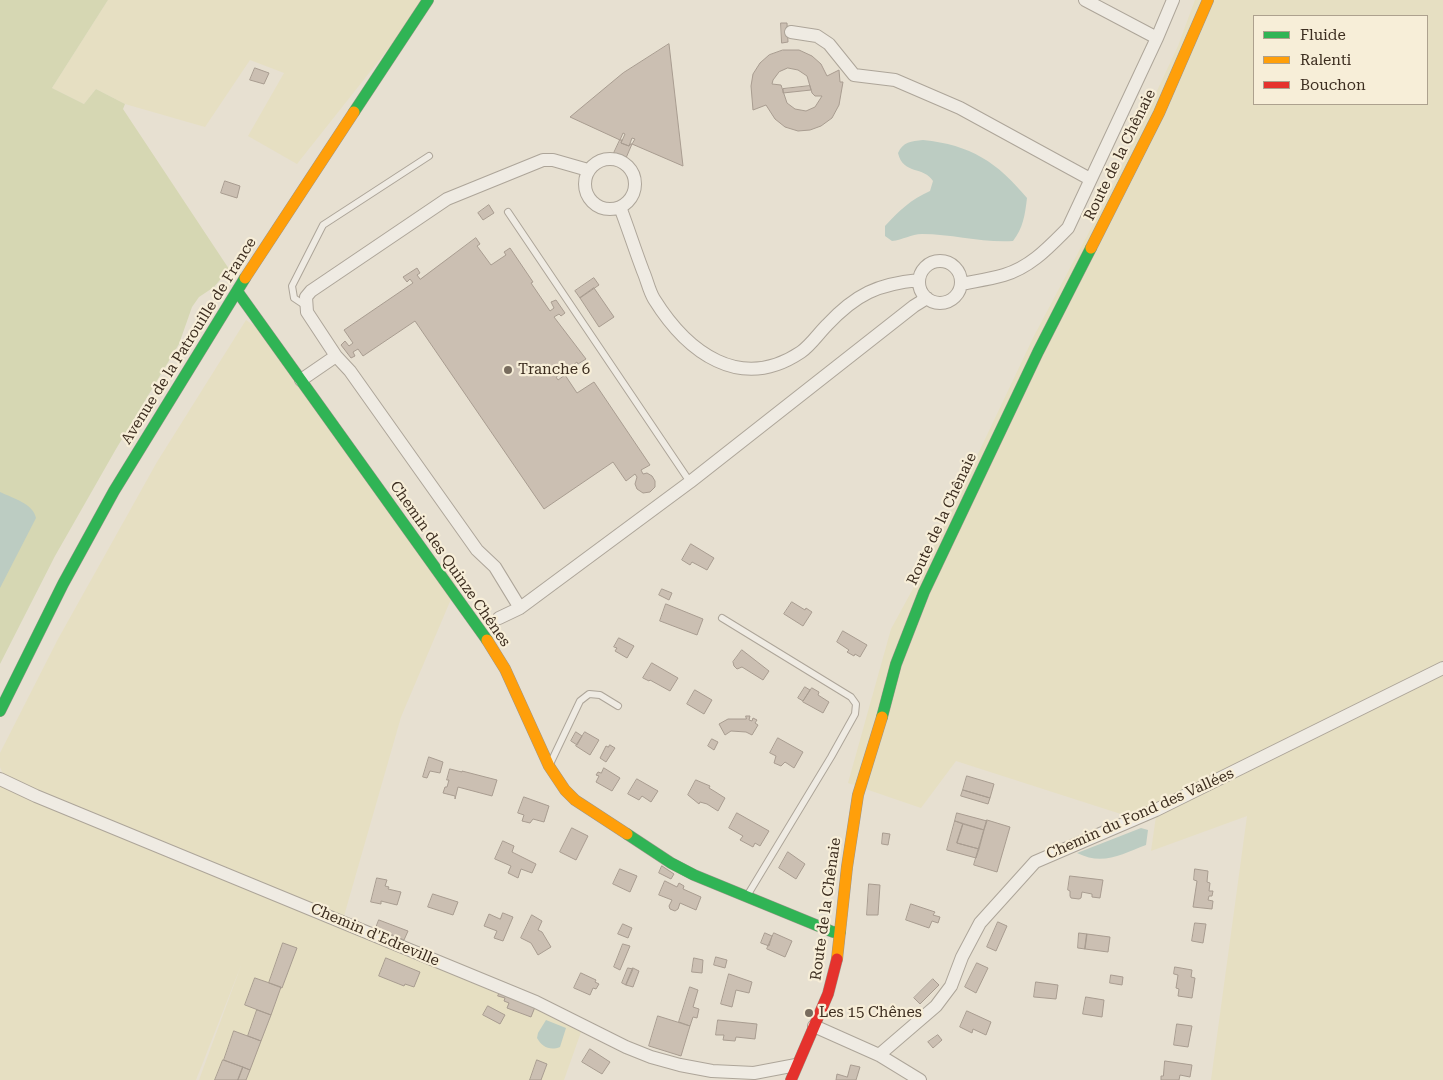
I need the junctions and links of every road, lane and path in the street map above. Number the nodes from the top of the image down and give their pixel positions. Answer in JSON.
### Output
{"nodes":[{"id":1,"x":428,"y":0,"type":"edge"},
{"id":2,"x":1085,"y":0,"type":"edge"},
{"id":3,"x":1173,"y":0,"type":"edge"},
{"id":4,"x":1208,"y":0,"type":"edge"},
{"id":5,"x":791,"y":32,"type":"dead end"},
{"id":6,"x":1157,"y":38,"type":"junction"},
{"id":7,"x":429,"y":156,"type":"dead end"},
{"id":8,"x":588,"y":170,"type":"junction"},
{"id":9,"x":1090,"y":179,"type":"junction"},
{"id":10,"x":620,"y":207,"type":"junction"},
{"id":11,"x":508,"y":212,"type":"dead end"},
{"id":12,"x":920,"y":280,"type":"junction"},
{"id":13,"x":961,"y":284,"type":"junction"},
{"id":14,"x":237,"y":291,"type":"junction"},
{"id":15,"x":927,"y":298,"type":"junction"},
{"id":16,"x":306,"y":306,"type":"junction"},
{"id":17,"x":336,"y":356,"type":"junction"},
{"id":18,"x":301,"y":380,"type":"junction"},
{"id":19,"x":690,"y":482,"type":"junction"},
{"id":20,"x":520,"y":608,"type":"junction"},
{"id":21,"x":499,"y":618,"type":"dead end"},
{"id":22,"x":722,"y":618,"type":"dead end"},
{"id":23,"x":1443,"y":668,"type":"edge"},
{"id":24,"x":618,"y":706,"type":"dead end"},
{"id":25,"x":0,"y":711,"type":"edge"},
{"id":26,"x":549,"y":766,"type":"junction"},
{"id":27,"x":0,"y":779,"type":"edge"},
{"id":28,"x":747,"y":897,"type":"junction"},
{"id":29,"x":840,"y":932,"type":"junction"},
{"id":30,"x":814,"y":1026,"type":"junction"},
{"id":31,"x":879,"y":1055,"type":"junction"},
{"id":32,"x":796,"y":1065,"type":"junction"},
{"id":33,"x":759,"y":1077,"type":"edge"},
{"id":34,"x":791,"y":1080,"type":"edge"},
{"id":35,"x":920,"y":1080,"type":"edge"}],
"edges":[{"from":1,"to":14,"type":"street","name":"Avenue de la Patrouille de France"},
{"from":2,"to":6,"type":"street"},
{"from":3,"to":6,"type":"street"},
{"from":4,"to":29,"type":"street","name":"Route de la Chênaie"},
{"from":5,"to":9,"type":"street"},
{"from":6,"to":9,"type":"street"},
{"from":7,"to":16,"type":"lane"},
{"from":8,"to":10,"type":"street"},
{"from":8,"to":10,"type":"street"},
{"from":8,"to":16,"type":"street"},
{"from":9,"to":13,"type":"street"},
{"from":10,"to":12,"type":"street"},
{"from":11,"to":19,"type":"lane"},
{"from":12,"to":13,"type":"street"},
{"from":12,"to":15,"type":"street"},
{"from":13,"to":15,"type":"street"},
{"from":14,"to":18,"type":"street","name":"Chemin des Quinze Chênes"},
{"from":14,"to":25,"type":"street","name":"Avenue de la Patrouille de France"},
{"from":15,"to":19,"type":"street"},
{"from":16,"to":17,"type":"street"},
{"from":17,"to":18,"type":"street"},
{"from":17,"to":20,"type":"street"},
{"from":18,"to":26,"type":"street","name":"Chemin des Quinze Chênes"},
{"from":19,"to":20,"type":"street"},
{"from":20,"to":21,"type":"street"},
{"from":22,"to":28,"type":"lane"},
{"from":23,"to":31,"type":"street","name":"Chemin du Fond des Vallées"},
{"from":24,"to":26,"type":"lane"},
{"from":26,"to":28,"type":"street","name":"Chemin des Quinze Chênes"},
{"from":27,"to":33,"type":"street","name":"Chemin d'Edreville"},
{"from":28,"to":29,"type":"street","name":"Chemin des Quinze Chênes"},
{"from":29,"to":30,"type":"street","name":"Route de la Chênaie"},
{"from":30,"to":31,"type":"street"},
{"from":30,"to":32,"type":"street","name":"Route de la Chênaie"},
{"from":31,"to":35,"type":"street"},
{"from":32,"to":33,"type":"street","name":"Chemin d'Edreville"},
{"from":32,"to":34,"type":"street","name":"Route de la Chênaie"}]}
